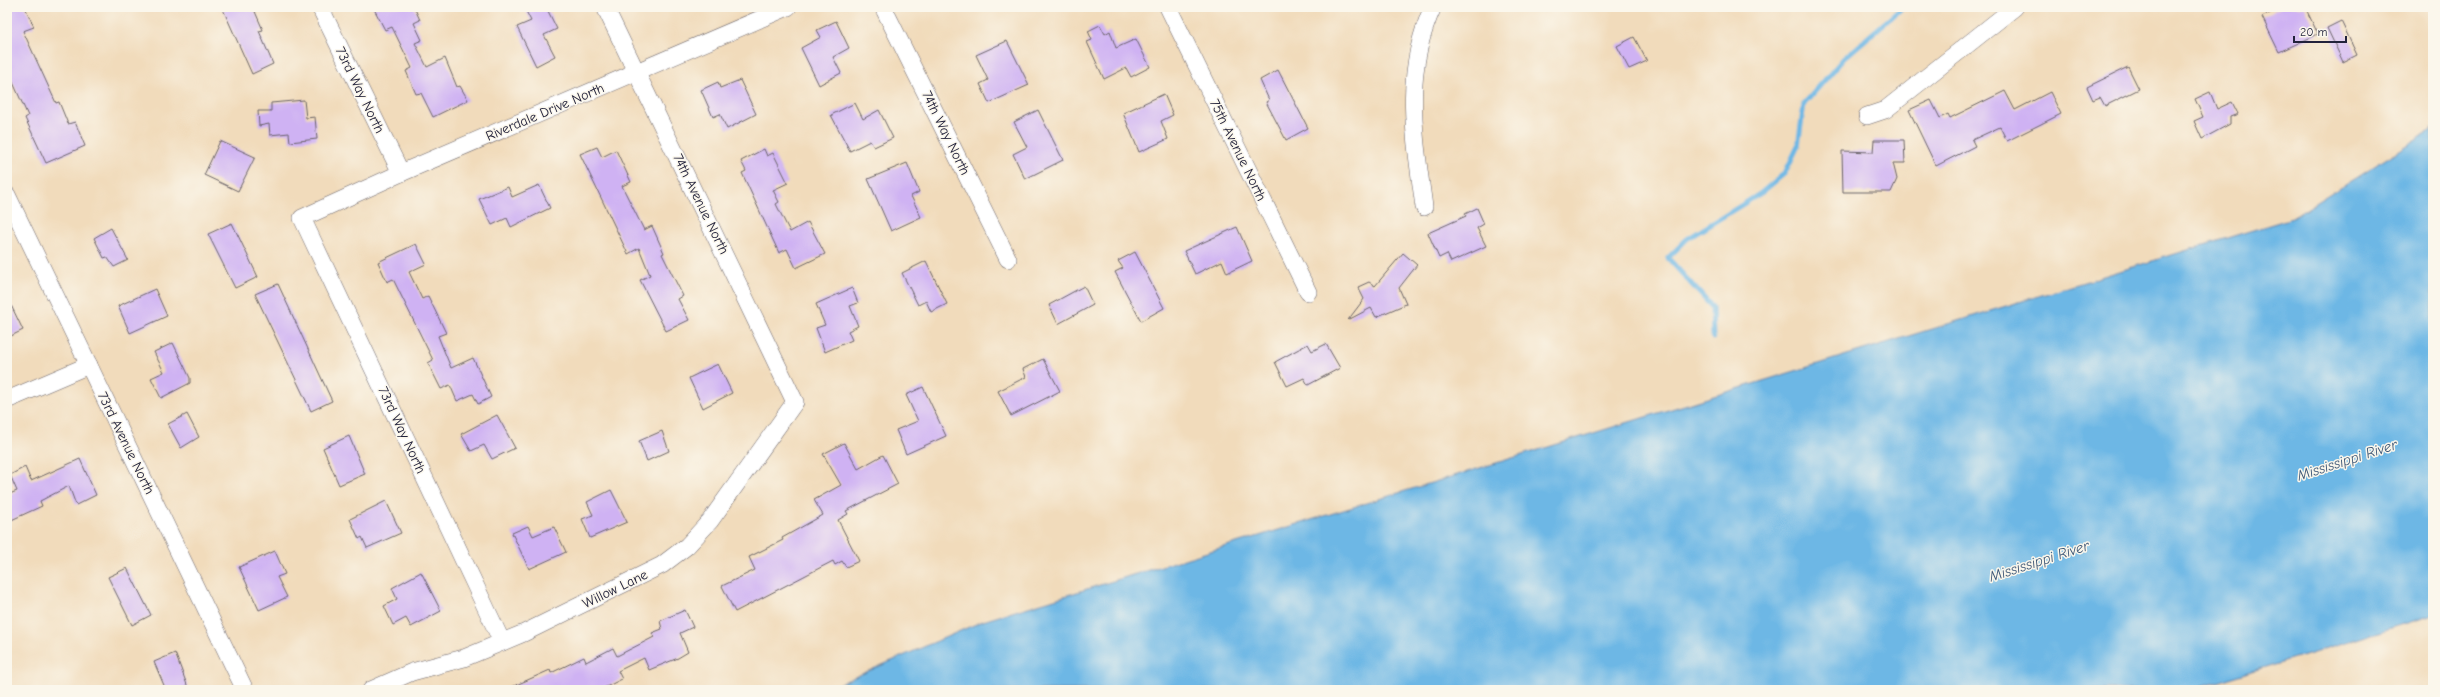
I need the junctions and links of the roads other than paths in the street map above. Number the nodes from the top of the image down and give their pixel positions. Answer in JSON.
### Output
{"nodes":[{"id":1,"x":320,"y":7,"type":"edge"},
{"id":2,"x":605,"y":7,"type":"edge"},
{"id":3,"x":788,"y":7,"type":"edge"},
{"id":4,"x":883,"y":7,"type":"edge"},
{"id":5,"x":1168,"y":7,"type":"edge"},
{"id":6,"x":1433,"y":7,"type":"edge"},
{"id":7,"x":2015,"y":7,"type":"edge"},
{"id":8,"x":638,"y":73,"type":"junction"},
{"id":9,"x":1867,"y":116,"type":"dead end"},
{"id":10,"x":401,"y":173,"type":"junction"},
{"id":11,"x":7,"y":196,"type":"edge"},
{"id":12,"x":1424,"y":207,"type":"dead end"},
{"id":13,"x":302,"y":218,"type":"joint"},
{"id":14,"x":1008,"y":259,"type":"dead end"},
{"id":15,"x":1308,"y":292,"type":"dead end"},
{"id":16,"x":89,"y":365,"type":"junction"},
{"id":17,"x":7,"y":400,"type":"edge"},
{"id":18,"x":796,"y":402,"type":"joint"},
{"id":19,"x":502,"y":642,"type":"junction"},
{"id":20,"x":245,"y":690,"type":"edge"},
{"id":21,"x":371,"y":690,"type":"edge"}],
"edges":[{"from":1,"to":10,"type":"street","name":"73rd Way North"},
{"from":2,"to":8,"type":"street","name":"74th Avenue North"},
{"from":3,"to":8,"type":"street","name":"Riverdale Drive North"},
{"from":4,"to":14,"type":"street","name":"74th Way North"},
{"from":5,"to":15,"type":"street","name":"75th Avenue North"},
{"from":6,"to":12,"type":"street"},
{"from":7,"to":9,"type":"street"},
{"from":8,"to":10,"type":"street","name":"Riverdale Drive North"},
{"from":8,"to":18,"type":"street","name":"74th Avenue North"},
{"from":10,"to":13,"type":"street","name":"Riverdale Drive North"},
{"from":11,"to":16,"type":"street","name":"73rd Avenue North"},
{"from":13,"to":19,"type":"street","name":"73rd Way North"},
{"from":16,"to":17,"type":"street"},
{"from":16,"to":20,"type":"street","name":"73rd Avenue North"},
{"from":18,"to":19,"type":"street","name":"Willow Lane"},
{"from":19,"to":21,"type":"street","name":"Willow Lane"}]}
